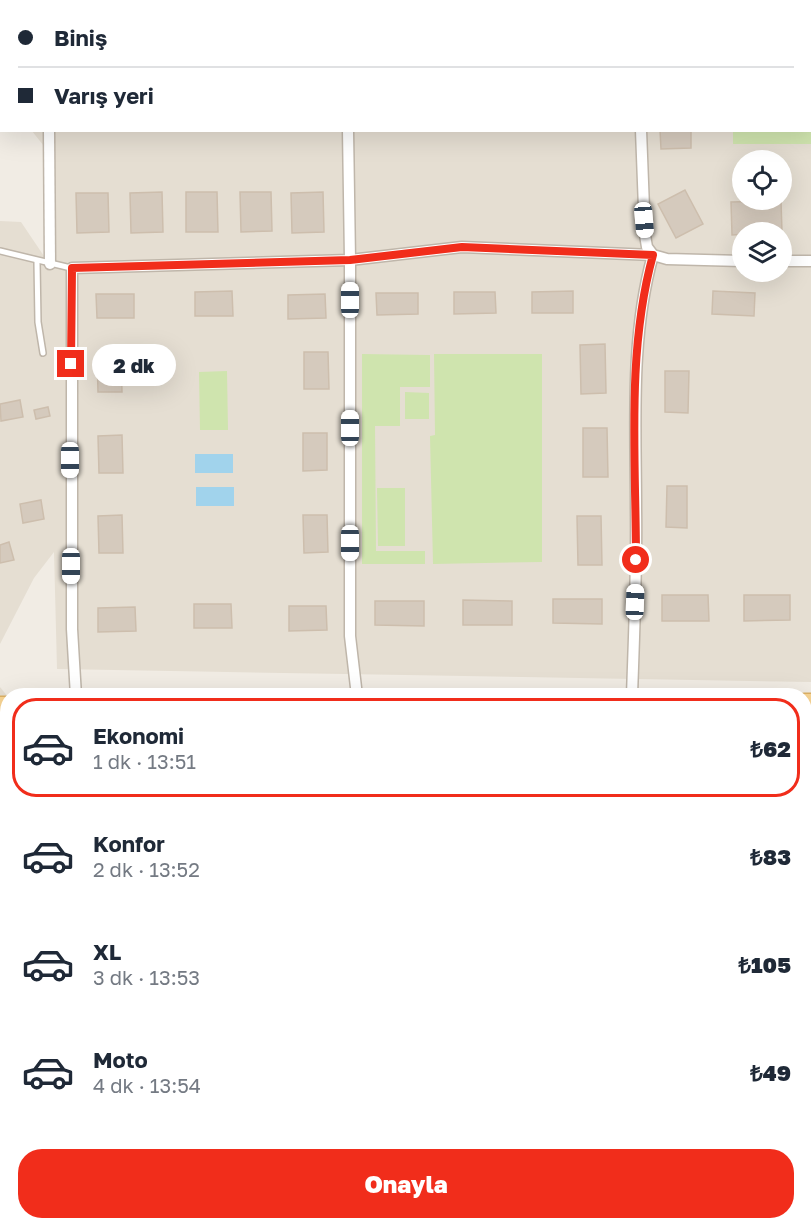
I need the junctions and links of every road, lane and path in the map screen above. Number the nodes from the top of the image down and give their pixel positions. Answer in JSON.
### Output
{"nodes":[{"id":1,"x":49,"y":132,"type":"edge"},
{"id":2,"x":348,"y":132,"type":"edge"},
{"id":3,"x":641,"y":132,"type":"edge"},
{"id":4,"x":0,"y":251,"type":"edge"},
{"id":5,"x":653,"y":255,"type":"junction"},
{"id":6,"x":350,"y":260,"type":"junction"},
{"id":7,"x":732,"y":261,"type":"edge"},
{"id":8,"x":792,"y":261,"type":"edge"},
{"id":9,"x":811,"y":261,"type":"edge"},
{"id":10,"x":37,"y":262,"type":"junction"},
{"id":11,"x":50,"y":264,"type":"junction"},
{"id":12,"x":72,"y":268,"type":"junction"},
{"id":13,"x":43,"y":353,"type":"dead end"},
{"id":14,"x":76,"y":688,"type":"edge"},
{"id":15,"x":356,"y":688,"type":"edge"},
{"id":16,"x":632,"y":688,"type":"edge"}],
"edges":[{"from":1,"to":11,"type":"street"},
{"from":2,"to":6,"type":"street"},
{"from":3,"to":5,"type":"street"},
{"from":4,"to":10,"type":"lane"},
{"from":5,"to":6,"type":"street"},
{"from":5,"to":7,"type":"street"},
{"from":5,"to":16,"type":"street"},
{"from":6,"to":12,"type":"street"},
{"from":6,"to":15,"type":"street"},
{"from":8,"to":9,"type":"street"},
{"from":10,"to":11,"type":"lane"},
{"from":10,"to":13,"type":"lane"},
{"from":11,"to":12,"type":"lane"},
{"from":12,"to":14,"type":"street"}]}
